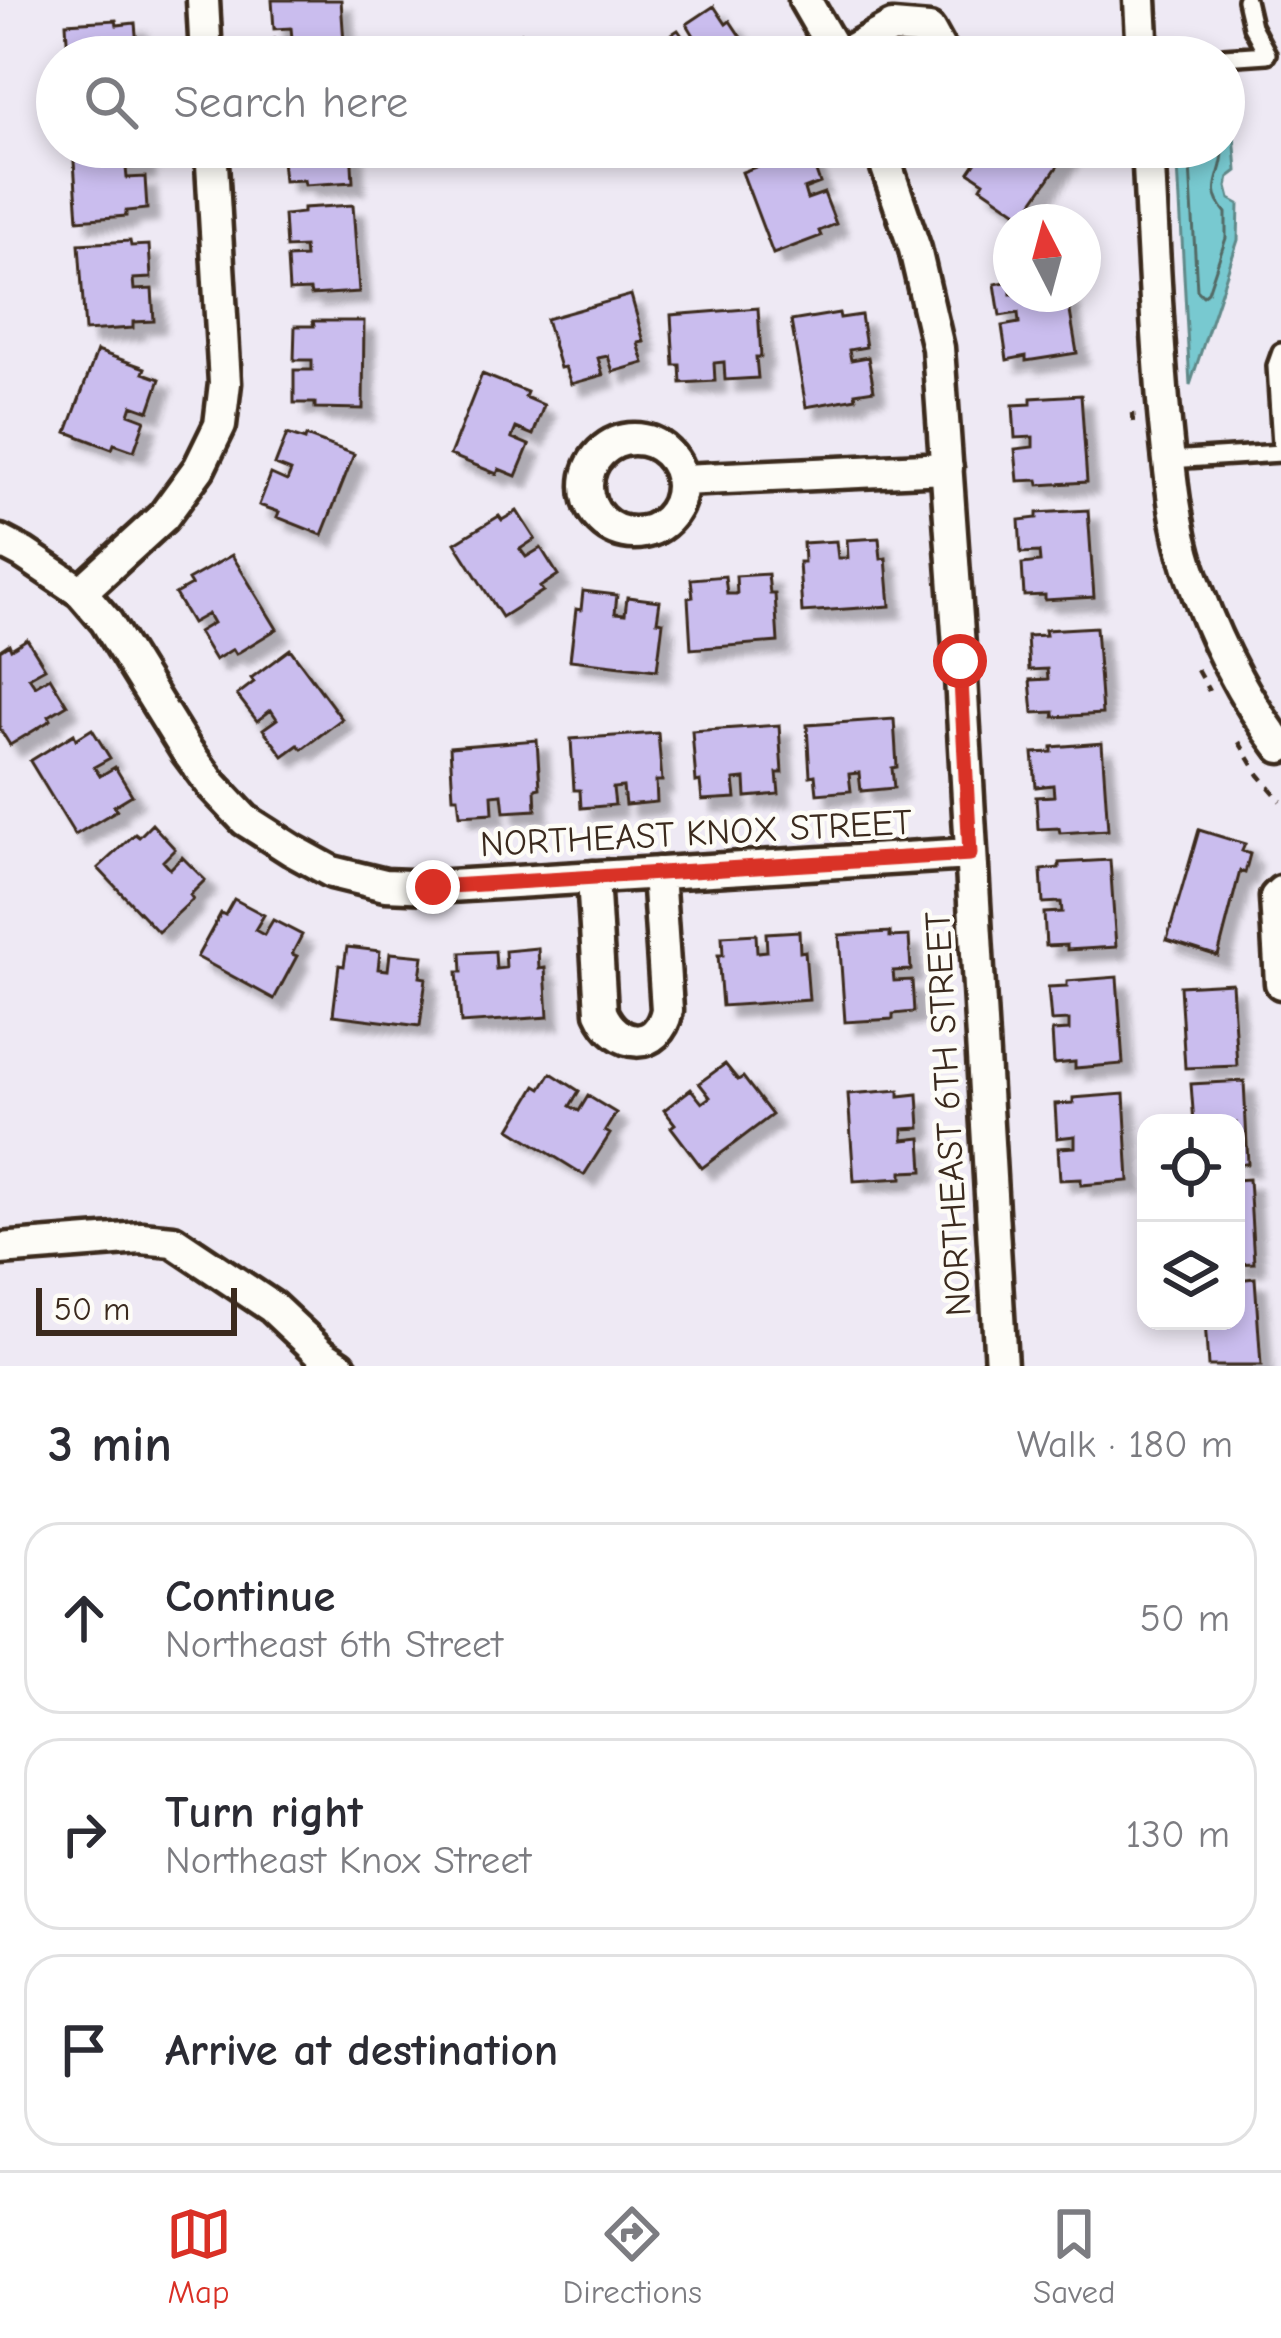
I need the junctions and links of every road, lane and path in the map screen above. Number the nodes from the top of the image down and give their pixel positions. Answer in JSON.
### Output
{"nodes":[{"id":1,"x":202,"y":0,"type":"edge"},
{"id":2,"x":805,"y":0,"type":"edge"},
{"id":3,"x":1140,"y":0,"type":"edge"},
{"id":4,"x":1246,"y":0,"type":"edge"},
{"id":5,"x":205,"y":36,"type":"edge"},
{"id":6,"x":826,"y":36,"type":"edge"},
{"id":7,"x":876,"y":36,"type":"edge"},
{"id":8,"x":932,"y":36,"type":"edge"},
{"id":9,"x":1142,"y":36,"type":"edge"},
{"id":10,"x":1268,"y":54,"type":"junction"},
{"id":11,"x":1245,"y":56,"type":"edge"},
{"id":12,"x":1281,"y":68,"type":"edge"},
{"id":13,"x":212,"y":168,"type":"edge"},
{"id":14,"x":887,"y":168,"type":"edge"},
{"id":15,"x":1149,"y":168,"type":"edge"},
{"id":16,"x":1281,"y":352,"type":"edge"},
{"id":17,"x":1281,"y":444,"type":"edge"},
{"id":18,"x":1281,"y":453,"type":"edge"},
{"id":19,"x":1169,"y":460,"type":"junction"},
{"id":20,"x":947,"y":468,"type":"junction"},
{"id":21,"x":681,"y":480,"type":"dead end"},
{"id":22,"x":0,"y":542,"type":"edge"},
{"id":23,"x":81,"y":592,"type":"junction"},
{"id":24,"x":1281,"y":747,"type":"edge"},
{"id":25,"x":970,"y":854,"type":"junction"},
{"id":26,"x":658,"y":873,"type":"junction"},
{"id":27,"x":593,"y":877,"type":"junction"},
{"id":28,"x":1281,"y":892,"type":"edge"},
{"id":29,"x":1281,"y":983,"type":"edge"},
{"id":30,"x":0,"y":1249,"type":"edge"},
{"id":31,"x":324,"y":1362,"type":"edge"},
{"id":32,"x":1001,"y":1366,"type":"edge"}],
"edges":[{"from":1,"to":5,"type":"street"},
{"from":2,"to":6,"type":"street"},
{"from":3,"to":9,"type":"street"},
{"from":4,"to":10,"type":"lane"},
{"from":7,"to":8,"type":"street"},
{"from":10,"to":11,"type":"lane"},
{"from":10,"to":12,"type":"lane"},
{"from":13,"to":23,"type":"street"},
{"from":14,"to":20,"type":"street","name":"NORTHEAST 6TH STREET"},
{"from":15,"to":19,"type":"street"},
{"from":16,"to":17,"type":"lane"},
{"from":18,"to":19,"type":"lane"},
{"from":19,"to":24,"type":"street"},
{"from":20,"to":21,"type":"street"},
{"from":20,"to":25,"type":"street","name":"NORTHEAST 6TH STREET"},
{"from":22,"to":23,"type":"street","name":"NORTHEAST KNOX STREET"},
{"from":23,"to":27,"type":"street","name":"NORTHEAST KNOX STREET"},
{"from":25,"to":26,"type":"street","name":"NORTHEAST KNOX STREET"},
{"from":25,"to":32,"type":"street","name":"NORTHEAST 6TH STREET"},
{"from":26,"to":27,"type":"street","name":"NORTHEAST KNOX STREET"},
{"from":26,"to":27,"type":"street"},
{"from":28,"to":29,"type":"street"},
{"from":30,"to":31,"type":"street"}]}
